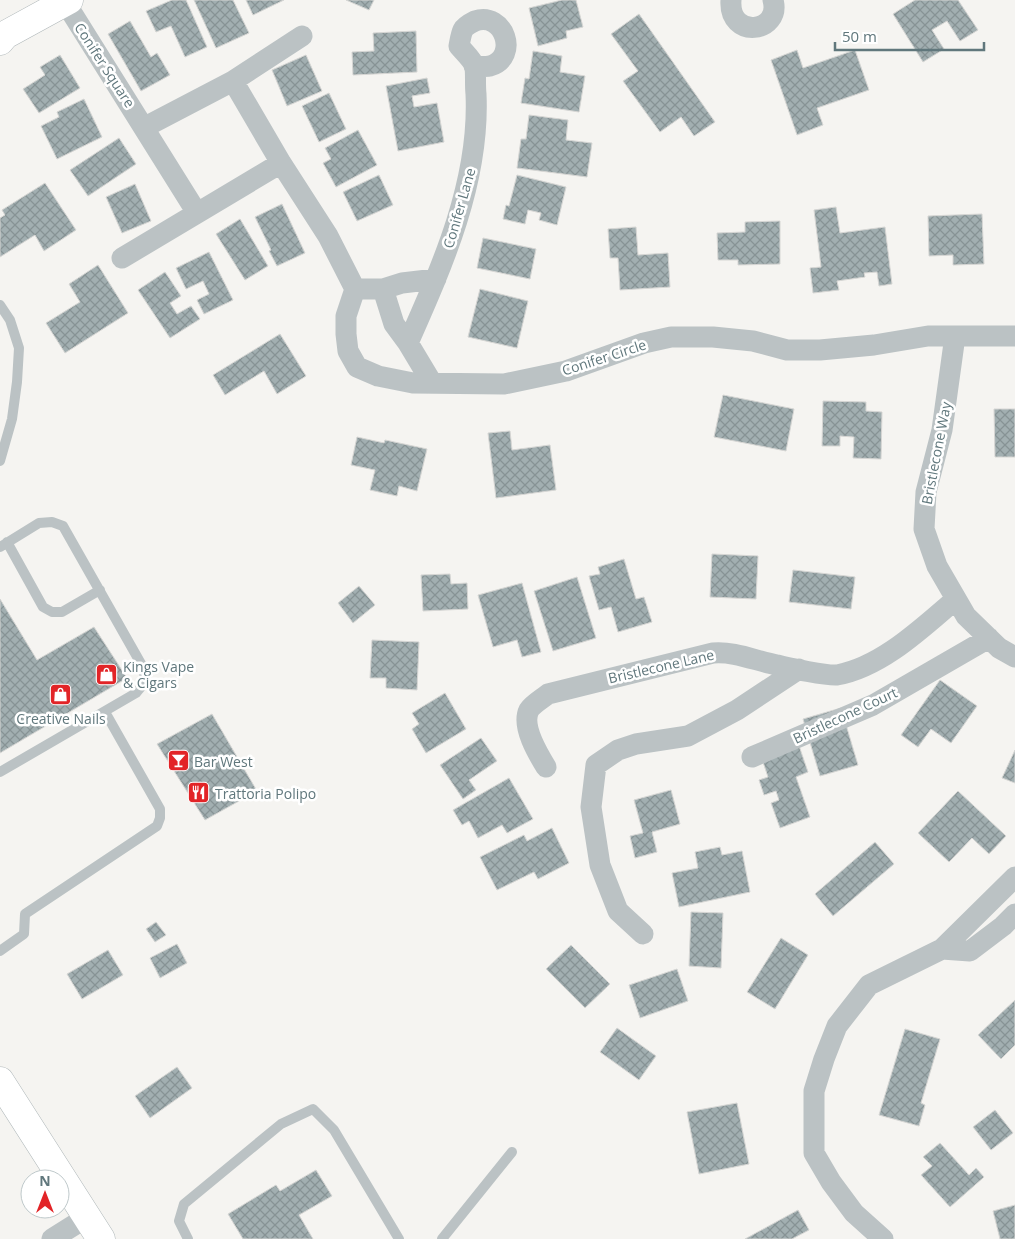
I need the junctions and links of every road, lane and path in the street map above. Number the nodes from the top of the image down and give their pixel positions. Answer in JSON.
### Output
{"nodes":[{"id":1,"x":731,"y":0,"type":"edge"},
{"id":2,"x":773,"y":0,"type":"edge"},
{"id":3,"x":67,"y":1,"type":"edge"},
{"id":4,"x":2,"y":34,"type":"edge"},
{"id":5,"x":302,"y":36,"type":"dead end"},
{"id":6,"x":474,"y":66,"type":"dead end"},
{"id":7,"x":233,"y":81,"type":"junction"},
{"id":8,"x":145,"y":127,"type":"junction"},
{"id":9,"x":280,"y":163,"type":"junction"},
{"id":10,"x":197,"y":213,"type":"junction"},
{"id":11,"x":122,"y":258,"type":"dead end"},
{"id":12,"x":436,"y":279,"type":"junction"},
{"id":13,"x":383,"y":288,"type":"junction"},
{"id":14,"x":355,"y":290,"type":"junction"},
{"id":15,"x":0,"y":305,"type":"edge"},
{"id":16,"x":954,"y":336,"type":"junction"},
{"id":17,"x":1015,"y":336,"type":"edge"},
{"id":18,"x":408,"y":343,"type":"junction"},
{"id":19,"x":432,"y":383,"type":"junction"},
{"id":20,"x":0,"y":461,"type":"edge"},
{"id":21,"x":4,"y":544,"type":"edge"},
{"id":22,"x":100,"y":590,"type":"junction"},
{"id":23,"x":956,"y":598,"type":"junction"},
{"id":24,"x":989,"y":638,"type":"junction"},
{"id":25,"x":1015,"y":657,"type":"edge"},
{"id":26,"x":799,"y":669,"type":"junction"},
{"id":27,"x":104,"y":712,"type":"junction"},
{"id":28,"x":752,"y":757,"type":"dead end"},
{"id":29,"x":546,"y":767,"type":"dead end"},
{"id":30,"x":0,"y":772,"type":"edge"},
{"id":31,"x":1015,"y":877,"type":"edge"},
{"id":32,"x":1015,"y":914,"type":"edge"},
{"id":33,"x":643,"y":934,"type":"dead end"},
{"id":34,"x":942,"y":949,"type":"junction"},
{"id":35,"x":0,"y":951,"type":"edge"},
{"id":36,"x":0,"y":1081,"type":"edge"},
{"id":37,"x":512,"y":1152,"type":"dead end"},
{"id":38,"x":94,"y":1228,"type":"edge"},
{"id":39,"x":52,"y":1239,"type":"edge"},
{"id":40,"x":188,"y":1239,"type":"edge"},
{"id":41,"x":399,"y":1239,"type":"edge"},
{"id":42,"x":442,"y":1239,"type":"edge"},
{"id":43,"x":883,"y":1239,"type":"edge"}],
"edges":[{"from":1,"to":2,"type":"street"},
{"from":3,"to":4,"type":"main road"},
{"from":3,"to":8,"type":"street","name":"Conifer Square"},
{"from":5,"to":7,"type":"street"},
{"from":6,"to":12,"type":"street","name":"Conifer Lane"},
{"from":7,"to":8,"type":"street"},
{"from":7,"to":9,"type":"street"},
{"from":8,"to":10,"type":"street","name":"Conifer Square"},
{"from":9,"to":10,"type":"street"},
{"from":9,"to":14,"type":"street"},
{"from":10,"to":11,"type":"street"},
{"from":12,"to":13,"type":"street"},
{"from":12,"to":18,"type":"street","name":"Conifer Lane"},
{"from":13,"to":14,"type":"street"},
{"from":13,"to":18,"type":"street"},
{"from":14,"to":19,"type":"street","name":"Conifer Circle"},
{"from":15,"to":20,"type":"lane"},
{"from":16,"to":17,"type":"street","name":"Conifer Circle"},
{"from":16,"to":19,"type":"street","name":"Conifer Circle"},
{"from":16,"to":23,"type":"street","name":"Bristlecone Way"},
{"from":18,"to":19,"type":"street"},
{"from":21,"to":22,"type":"lane"},
{"from":21,"to":22,"type":"lane"},
{"from":22,"to":27,"type":"lane"},
{"from":23,"to":24,"type":"street","name":"Bristlecone Way"},
{"from":23,"to":26,"type":"street","name":"Bristlecone Lane"},
{"from":24,"to":25,"type":"street","name":"Bristlecone Way"},
{"from":24,"to":28,"type":"street","name":"Bristlecone Court"},
{"from":26,"to":29,"type":"street","name":"Bristlecone Lane"},
{"from":26,"to":33,"type":"street"},
{"from":27,"to":30,"type":"lane"},
{"from":27,"to":35,"type":"lane"},
{"from":31,"to":34,"type":"street"},
{"from":32,"to":34,"type":"street"},
{"from":34,"to":43,"type":"street"},
{"from":36,"to":38,"type":"main road"},
{"from":37,"to":42,"type":"lane"},
{"from":38,"to":39,"type":"street"},
{"from":40,"to":41,"type":"lane"}]}
